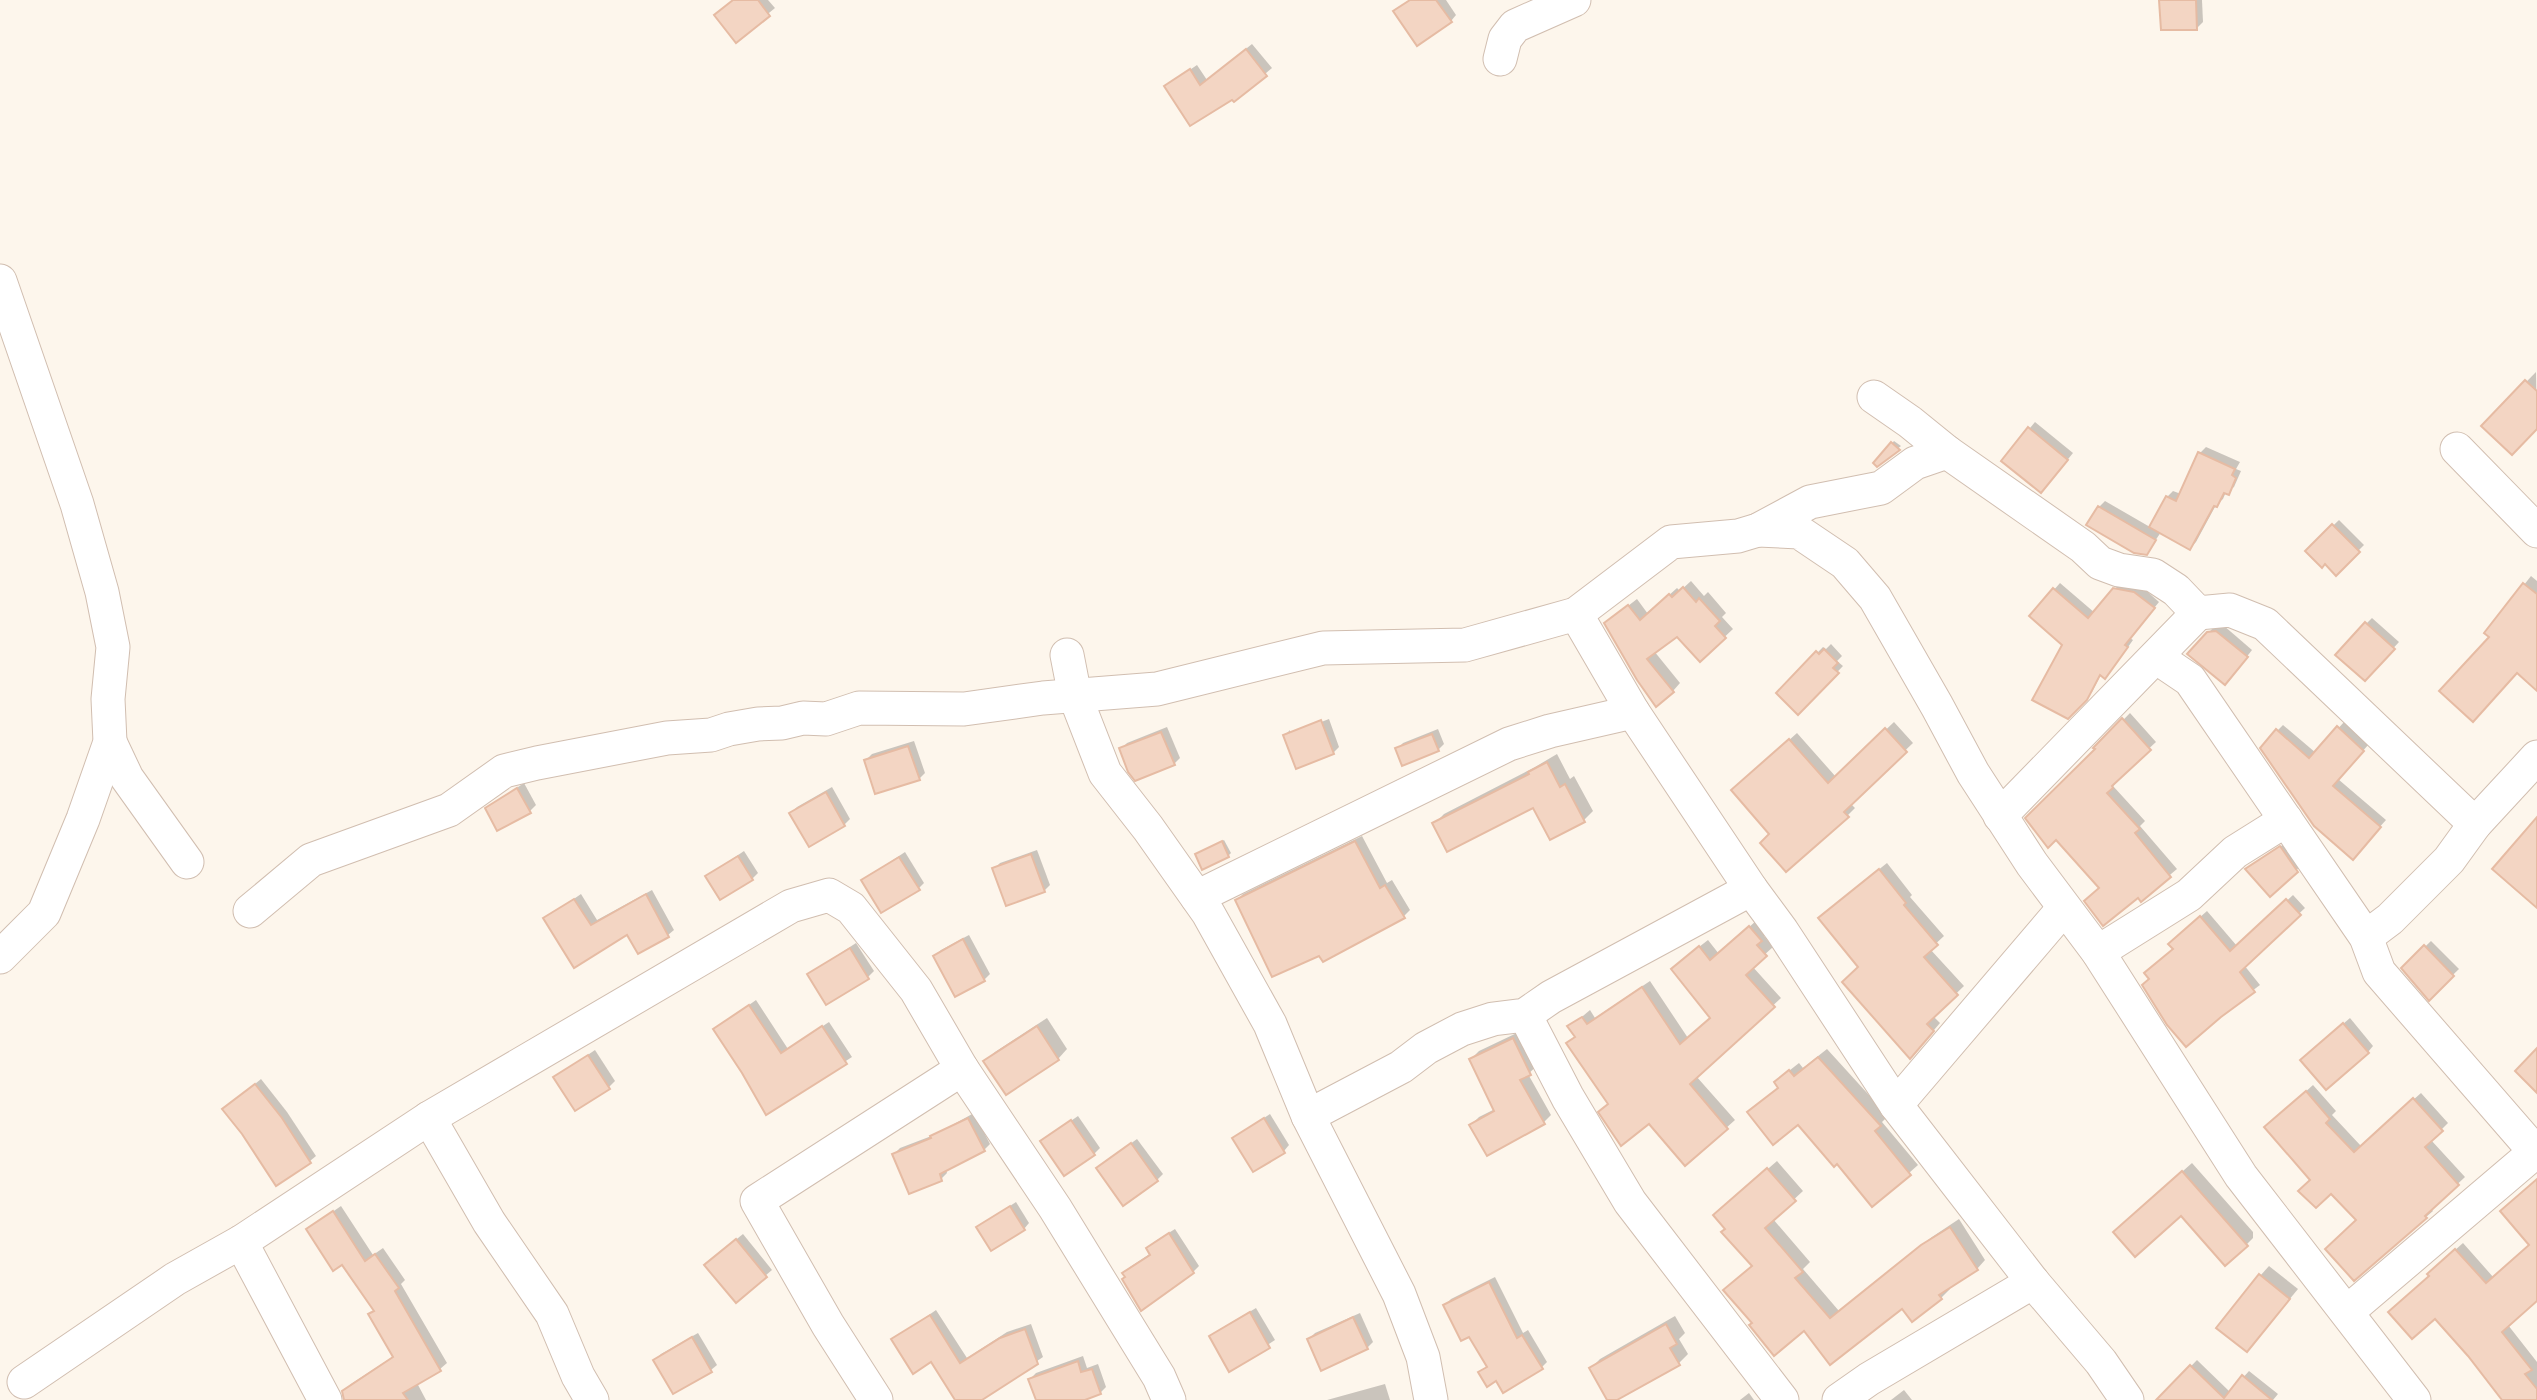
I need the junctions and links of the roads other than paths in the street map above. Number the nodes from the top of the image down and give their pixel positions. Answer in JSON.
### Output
{"nodes":[{"id":1,"x":1574,"y":0,"type":"edge"},
{"id":2,"x":1500,"y":59,"type":"dead end"},
{"id":3,"x":0,"y":281,"type":"edge"},
{"id":4,"x":1874,"y":397,"type":"dead end"},
{"id":5,"x":2457,"y":449,"type":"dead end"},
{"id":6,"x":1947,"y":452,"type":"junction"},
{"id":7,"x":1758,"y":530,"type":"junction"},
{"id":8,"x":2537,"y":531,"type":"edge"},
{"id":9,"x":2198,"y":613,"type":"junction"},
{"id":10,"x":1576,"y":614,"type":"junction"},
{"id":11,"x":1067,"y":654,"type":"dead end"},
{"id":12,"x":2156,"y":657,"type":"junction"},
{"id":13,"x":1075,"y":696,"type":"junction"},
{"id":14,"x":1633,"y":712,"type":"junction"},
{"id":15,"x":110,"y":742,"type":"junction"},
{"id":16,"x":2537,"y":757,"type":"edge"},
{"id":17,"x":2000,"y":816,"type":"junction"},
{"id":18,"x":2286,"y":820,"type":"junction"},
{"id":19,"x":2475,"y":824,"type":"junction"},
{"id":20,"x":187,"y":862,"type":"dead end"},
{"id":21,"x":1751,"y":889,"type":"junction"},
{"id":22,"x":1197,"y":898,"type":"junction"},
{"id":23,"x":2064,"y":908,"type":"junction"},
{"id":24,"x":250,"y":911,"type":"dead end"},
{"id":25,"x":2366,"y":937,"type":"junction"},
{"id":26,"x":2098,"y":952,"type":"junction"},
{"id":27,"x":0,"y":957,"type":"edge"},
{"id":28,"x":1525,"y":1015,"type":"junction"},
{"id":29,"x":962,"y":1069,"type":"junction"},
{"id":30,"x":1896,"y":1105,"type":"junction"},
{"id":31,"x":1308,"y":1116,"type":"junction"},
{"id":32,"x":429,"y":1118,"type":"junction"},
{"id":33,"x":2536,"y":1153,"type":"edge"},
{"id":34,"x":241,"y":1241,"type":"junction"},
{"id":35,"x":2033,"y":1282,"type":"junction"},
{"id":36,"x":2347,"y":1312,"type":"junction"},
{"id":37,"x":24,"y":1382,"type":"dead end"},
{"id":38,"x":325,"y":1400,"type":"edge"},
{"id":39,"x":592,"y":1400,"type":"edge"},
{"id":40,"x":876,"y":1400,"type":"edge"},
{"id":41,"x":1170,"y":1400,"type":"edge"},
{"id":42,"x":1431,"y":1400,"type":"edge"},
{"id":43,"x":1782,"y":1400,"type":"edge"},
{"id":44,"x":1839,"y":1400,"type":"edge"},
{"id":45,"x":2127,"y":1400,"type":"edge"},
{"id":46,"x":2414,"y":1400,"type":"edge"}],
"edges":[{"from":1,"to":2,"type":"street"},
{"from":3,"to":15,"type":"street"},
{"from":4,"to":6,"type":"street"},
{"from":5,"to":8,"type":"street"},
{"from":6,"to":7,"type":"street"},
{"from":6,"to":9,"type":"street"},
{"from":7,"to":10,"type":"street"},
{"from":7,"to":17,"type":"street"},
{"from":9,"to":12,"type":"street"},
{"from":9,"to":19,"type":"street"},
{"from":10,"to":13,"type":"street"},
{"from":10,"to":14,"type":"street"},
{"from":11,"to":13,"type":"street"},
{"from":12,"to":17,"type":"street"},
{"from":12,"to":18,"type":"street"},
{"from":13,"to":22,"type":"street"},
{"from":13,"to":24,"type":"street"},
{"from":14,"to":21,"type":"street"},
{"from":14,"to":22,"type":"street"},
{"from":15,"to":20,"type":"street"},
{"from":15,"to":27,"type":"street"},
{"from":16,"to":19,"type":"street"},
{"from":17,"to":23,"type":"street"},
{"from":18,"to":25,"type":"street"},
{"from":18,"to":26,"type":"street"},
{"from":19,"to":25,"type":"street"},
{"from":21,"to":28,"type":"street"},
{"from":21,"to":30,"type":"street"},
{"from":22,"to":31,"type":"street"},
{"from":23,"to":26,"type":"street"},
{"from":23,"to":30,"type":"street"},
{"from":25,"to":33,"type":"street"},
{"from":26,"to":36,"type":"street"},
{"from":28,"to":31,"type":"street"},
{"from":28,"to":43,"type":"street"},
{"from":29,"to":32,"type":"street"},
{"from":29,"to":40,"type":"street"},
{"from":29,"to":41,"type":"street"},
{"from":30,"to":35,"type":"street"},
{"from":31,"to":42,"type":"street"},
{"from":32,"to":34,"type":"street"},
{"from":32,"to":39,"type":"street"},
{"from":33,"to":36,"type":"street"},
{"from":34,"to":37,"type":"street"},
{"from":34,"to":38,"type":"street"},
{"from":35,"to":44,"type":"street"},
{"from":35,"to":45,"type":"street"},
{"from":36,"to":46,"type":"street"}]}
